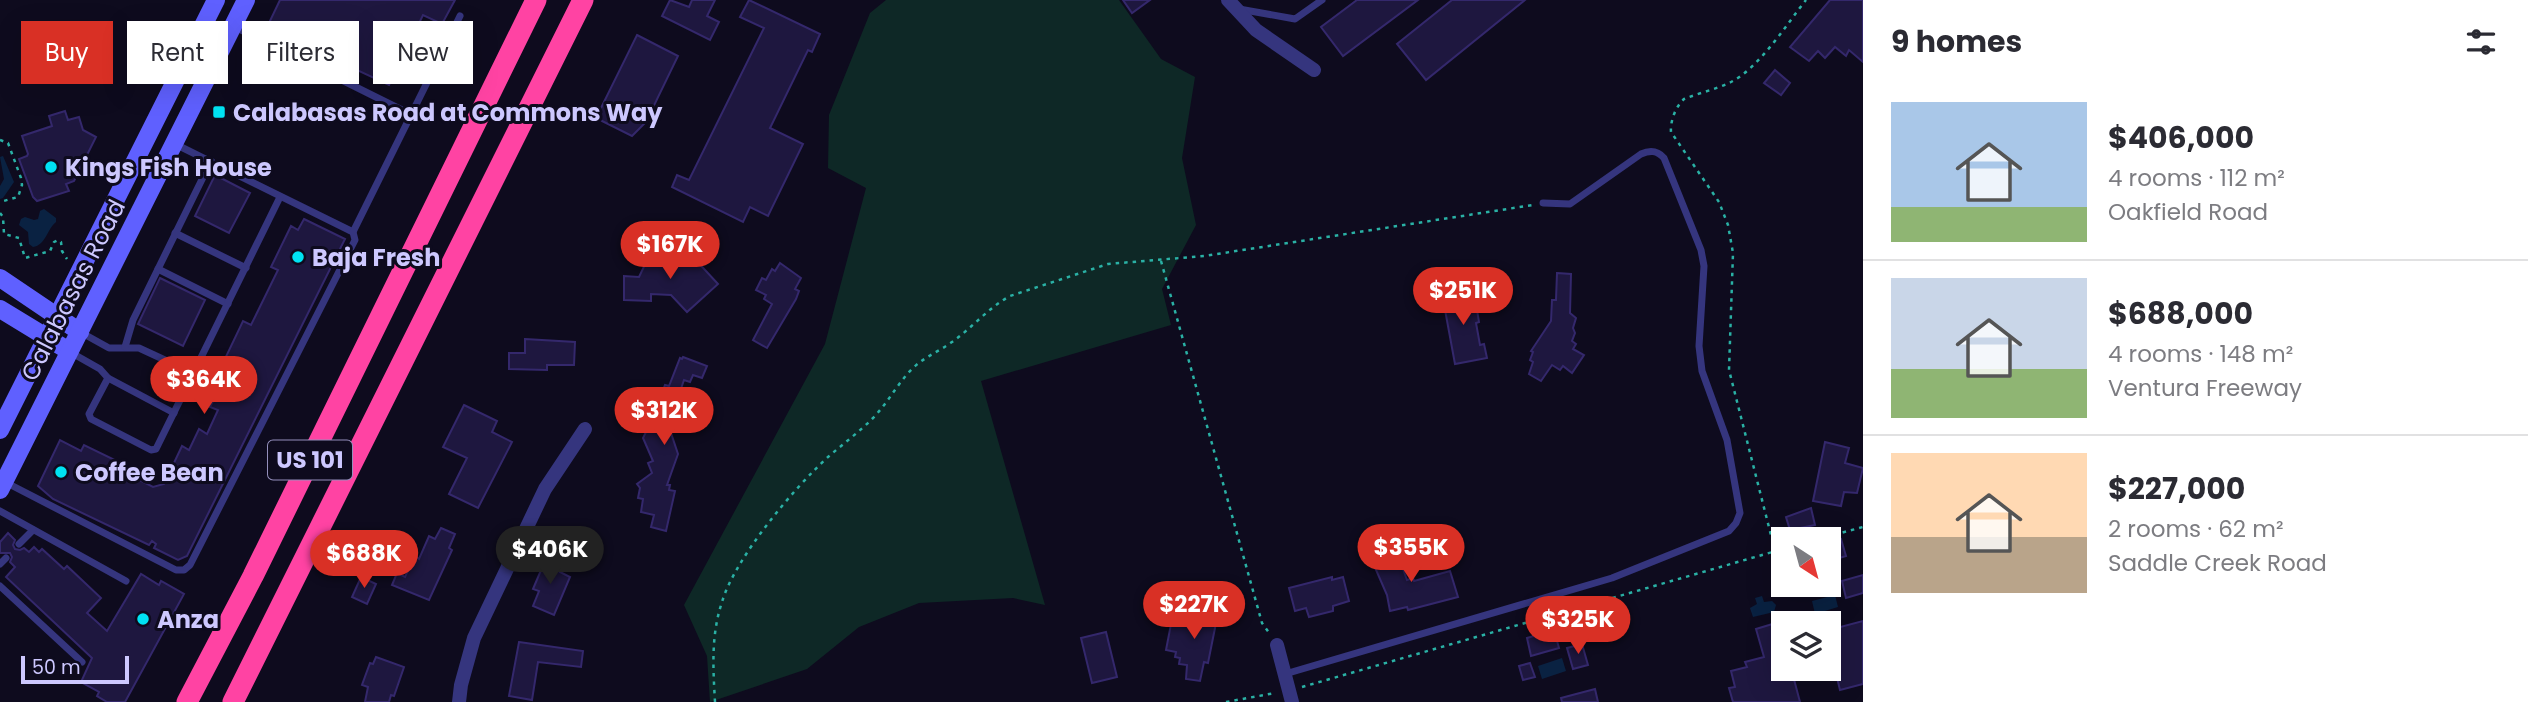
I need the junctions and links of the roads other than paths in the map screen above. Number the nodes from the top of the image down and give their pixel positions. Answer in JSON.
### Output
{"nodes":[{"id":1,"x":216,"y":0,"type":"edge"},
{"id":2,"x":246,"y":0,"type":"edge"},
{"id":3,"x":537,"y":0,"type":"edge"},
{"id":4,"x":583,"y":0,"type":"edge"},
{"id":5,"x":1322,"y":0,"type":"edge"},
{"id":6,"x":1231,"y":4,"type":"edge"},
{"id":7,"x":460,"y":16,"type":"dead end"},
{"id":8,"x":234,"y":26,"type":"junction"},
{"id":9,"x":1314,"y":70,"type":"dead end"},
{"id":10,"x":410,"y":114,"type":"junction"},
{"id":11,"x":151,"y":131,"type":"junction"},
{"id":12,"x":175,"y":144,"type":"junction"},
{"id":13,"x":211,"y":162,"type":"junction"},
{"id":14,"x":280,"y":197,"type":"junction"},
{"id":15,"x":1543,"y":203,"type":"road end"},
{"id":16,"x":353,"y":232,"type":"junction"},
{"id":17,"x":175,"y":233,"type":"junction"},
{"id":18,"x":158,"y":268,"type":"junction"},
{"id":19,"x":246,"y":268,"type":"junction"},
{"id":20,"x":0,"y":278,"type":"edge"},
{"id":21,"x":228,"y":303,"type":"junction"},
{"id":22,"x":0,"y":309,"type":"edge"},
{"id":23,"x":57,"y":316,"type":"junction"},
{"id":24,"x":80,"y":331,"type":"junction"},
{"id":25,"x":46,"y":338,"type":"junction"},
{"id":26,"x":125,"y":347,"type":"junction"},
{"id":27,"x":69,"y":351,"type":"junction"},
{"id":28,"x":193,"y":373,"type":"junction"},
{"id":29,"x":108,"y":378,"type":"junction"},
{"id":30,"x":174,"y":413,"type":"junction"},
{"id":31,"x":585,"y":429,"type":"dead end"},
{"id":32,"x":0,"y":430,"type":"edge"},
{"id":33,"x":2,"y":486,"type":"edge"},
{"id":34,"x":0,"y":511,"type":"edge"},
{"id":35,"x":33,"y":530,"type":"junction"},
{"id":36,"x":19,"y":544,"type":"dead end"},
{"id":37,"x":125,"y":581,"type":"dead end"},
{"id":38,"x":0,"y":586,"type":"edge"},
{"id":39,"x":1277,"y":645,"type":"road end"},
{"id":40,"x":82,"y":662,"type":"dead end"},
{"id":41,"x":1285,"y":674,"type":"junction"},
{"id":42,"x":1291,"y":696,"type":"edge"},
{"id":43,"x":187,"y":702,"type":"edge"},
{"id":44,"x":233,"y":702,"type":"edge"},
{"id":45,"x":459,"y":702,"type":"edge"}],
"edges":[{"from":1,"to":11,"type":"main road","name":"Calabasas Road"},
{"from":2,"to":8,"type":"main road","name":"Calabasas Road"},
{"from":3,"to":43,"type":"highway","number":"US 101"},
{"from":4,"to":44,"type":"highway","number":"US 101"},
{"from":5,"to":6,"type":"lane"},
{"from":6,"to":9,"type":"street"},
{"from":7,"to":10,"type":"lane"},
{"from":8,"to":10,"type":"lane"},
{"from":8,"to":12,"type":"main road","name":"Calabasas Road"},
{"from":10,"to":16,"type":"lane"},
{"from":11,"to":12,"type":"main road"},
{"from":11,"to":23,"type":"main road","name":"Calabasas Road"},
{"from":12,"to":13,"type":"lane"},
{"from":12,"to":24,"type":"main road","name":"Calabasas Road"},
{"from":13,"to":14,"type":"lane"},
{"from":13,"to":17,"type":"lane"},
{"from":14,"to":16,"type":"lane"},
{"from":14,"to":19,"type":"lane"},
{"from":15,"to":41,"type":"lane"},
{"from":16,"to":33,"type":"lane"},
{"from":17,"to":18,"type":"lane"},
{"from":17,"to":19,"type":"lane"},
{"from":18,"to":21,"type":"lane"},
{"from":18,"to":26,"type":"lane"},
{"from":19,"to":21,"type":"lane"},
{"from":20,"to":23,"type":"main road"},
{"from":21,"to":28,"type":"lane"},
{"from":22,"to":25,"type":"main road"},
{"from":23,"to":24,"type":"main road"},
{"from":23,"to":25,"type":"main road","name":"Calabasas Road"},
{"from":24,"to":26,"type":"lane"},
{"from":24,"to":27,"type":"main road","name":"Calabasas Road"},
{"from":25,"to":27,"type":"main road"},
{"from":25,"to":32,"type":"main road","name":"Calabasas Road"},
{"from":26,"to":28,"type":"lane"},
{"from":27,"to":29,"type":"lane"},
{"from":27,"to":33,"type":"main road","name":"Calabasas Road"},
{"from":28,"to":30,"type":"lane"},
{"from":29,"to":30,"type":"lane"},
{"from":29,"to":30,"type":"lane"},
{"from":31,"to":45,"type":"street"},
{"from":34,"to":35,"type":"lane"},
{"from":35,"to":36,"type":"lane"},
{"from":35,"to":37,"type":"lane"},
{"from":38,"to":40,"type":"lane"},
{"from":39,"to":41,"type":"street"},
{"from":41,"to":42,"type":"street"}]}
